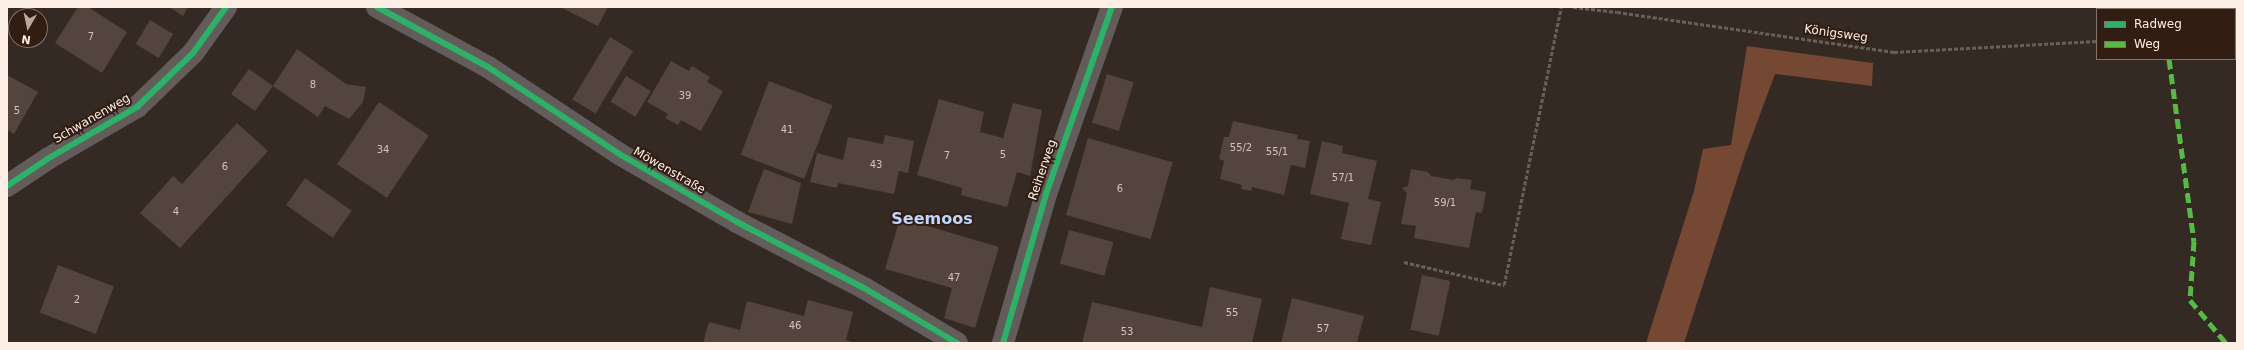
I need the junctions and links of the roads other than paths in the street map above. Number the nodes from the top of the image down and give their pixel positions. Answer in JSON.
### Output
{"nodes":[{"id":1,"x":226,"y":7,"type":"edge"},
{"id":2,"x":377,"y":7,"type":"edge"},
{"id":3,"x":1112,"y":7,"type":"edge"},
{"id":4,"x":7,"y":186,"type":"edge"},
{"id":5,"x":956,"y":343,"type":"edge"},
{"id":6,"x":1003,"y":343,"type":"edge"}],
"edges":[{"from":1,"to":4,"type":"street","name":"Schwanenweg"},
{"from":2,"to":5,"type":"street","name":"Möwenstraße"},
{"from":3,"to":6,"type":"street","name":"Reiherweg"}]}
